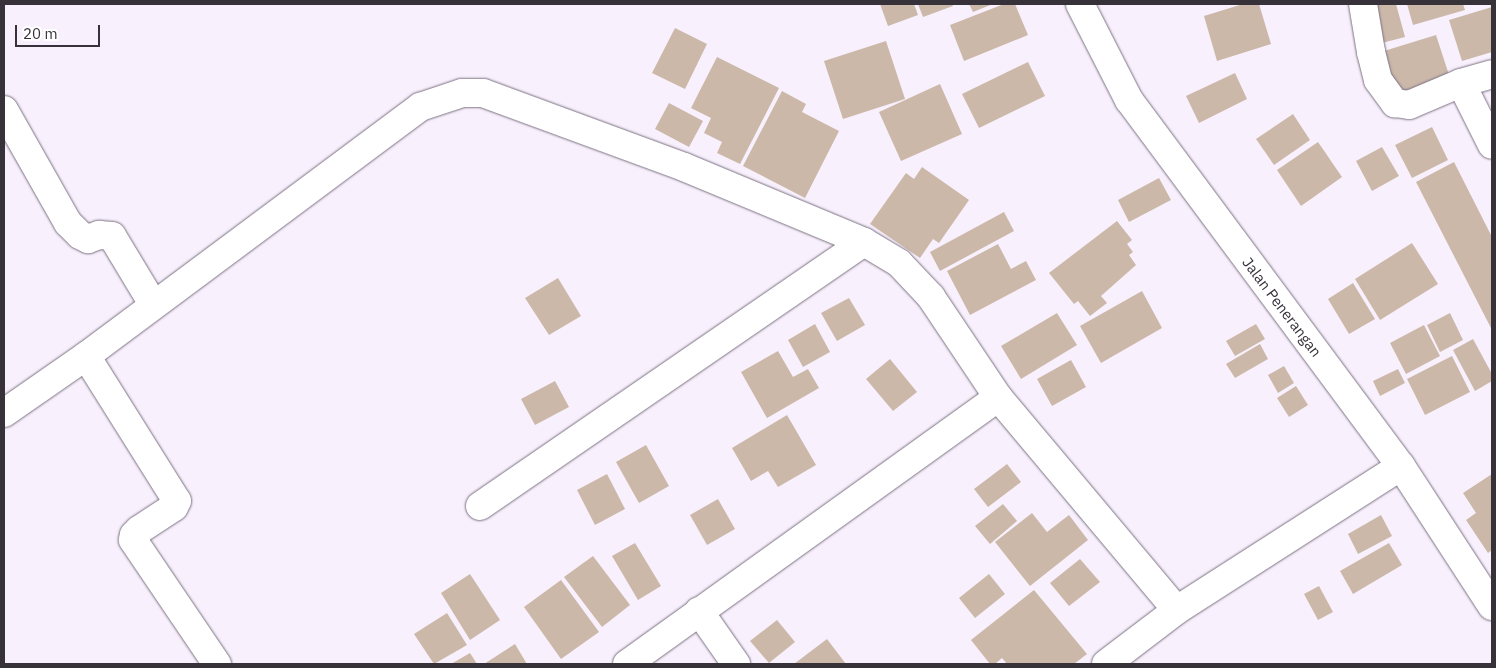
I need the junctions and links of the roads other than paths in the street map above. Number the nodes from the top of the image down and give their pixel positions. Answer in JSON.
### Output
{"nodes":[{"id":1,"x":1080,"y":4,"type":"edge"},
{"id":2,"x":1363,"y":4,"type":"edge"},
{"id":3,"x":1492,"y":74,"type":"edge"},
{"id":4,"x":1461,"y":83,"type":"junction"},
{"id":5,"x":4,"y":110,"type":"edge"},
{"id":6,"x":1492,"y":145,"type":"edge"},
{"id":7,"x":864,"y":242,"type":"junction"},
{"id":8,"x":153,"y":304,"type":"junction"},
{"id":9,"x":86,"y":356,"type":"junction"},
{"id":10,"x":998,"y":397,"type":"junction"},
{"id":11,"x":4,"y":413,"type":"edge"},
{"id":12,"x":1401,"y":466,"type":"junction"},
{"id":13,"x":480,"y":506,"type":"dead end"},
{"id":14,"x":1492,"y":606,"type":"edge"},
{"id":15,"x":1177,"y":610,"type":"junction"},
{"id":16,"x":699,"y":611,"type":"junction"},
{"id":17,"x":217,"y":664,"type":"edge"},
{"id":18,"x":627,"y":664,"type":"edge"},
{"id":19,"x":736,"y":664,"type":"edge"},
{"id":20,"x":1106,"y":664,"type":"edge"}],
"edges":[{"from":1,"to":12,"type":"street","name":"Jalan Penerangan"},
{"from":2,"to":4,"type":"street"},
{"from":3,"to":4,"type":"street"},
{"from":4,"to":6,"type":"street"},
{"from":5,"to":8,"type":"street"},
{"from":7,"to":8,"type":"street"},
{"from":7,"to":10,"type":"street"},
{"from":7,"to":13,"type":"street"},
{"from":8,"to":9,"type":"street"},
{"from":9,"to":11,"type":"street"},
{"from":9,"to":17,"type":"street"},
{"from":10,"to":15,"type":"street"},
{"from":10,"to":16,"type":"street"},
{"from":12,"to":14,"type":"street","name":"Jalan Penerangan"},
{"from":12,"to":15,"type":"street"},
{"from":15,"to":20,"type":"street"},
{"from":16,"to":18,"type":"street"},
{"from":16,"to":19,"type":"street"}]}
